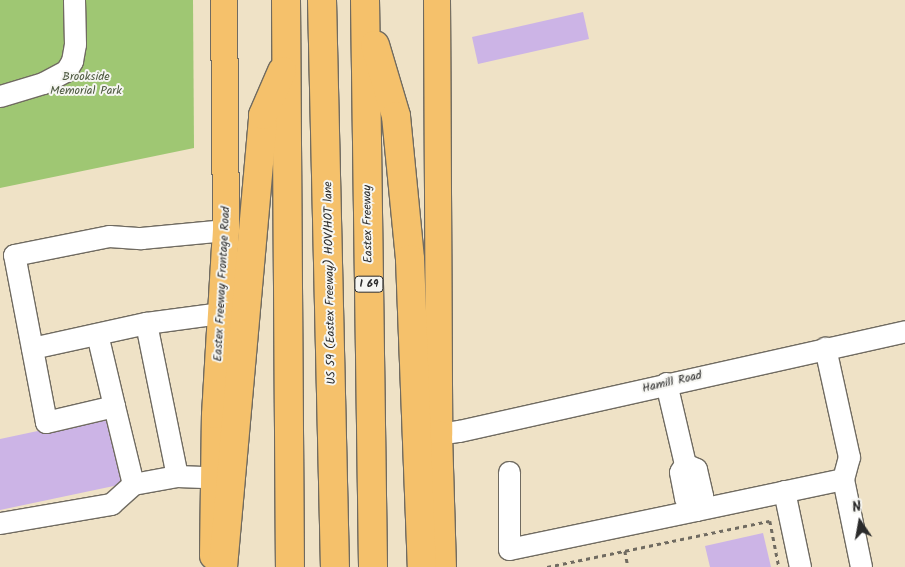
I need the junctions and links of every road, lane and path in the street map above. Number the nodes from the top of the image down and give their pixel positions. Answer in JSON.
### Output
{"nodes":[{"id":1,"x":74,"y":0,"type":"edge"},
{"id":2,"x":224,"y":0,"type":"edge"},
{"id":3,"x":286,"y":0,"type":"edge"},
{"id":4,"x":322,"y":0,"type":"edge"},
{"id":5,"x":437,"y":0,"type":"edge"},
{"id":6,"x":365,"y":6,"type":"edge"},
{"id":7,"x":286,"y":61,"type":"junction"},
{"id":8,"x":0,"y":96,"type":"edge"},
{"id":9,"x":226,"y":230,"type":"junction"},
{"id":10,"x":221,"y":313,"type":"junction"},
{"id":11,"x":146,"y":324,"type":"junction"},
{"id":12,"x":905,"y":331,"type":"edge"},
{"id":13,"x":97,"y":334,"type":"junction"},
{"id":14,"x":32,"y":348,"type":"junction"},
{"id":15,"x":825,"y":348,"type":"junction"},
{"id":16,"x":666,"y":383,"type":"junction"},
{"id":17,"x":114,"y":406,"type":"junction"},
{"id":18,"x":439,"y":434,"type":"junction"},
{"id":19,"x":509,"y":472,"type":"dead end"},
{"id":20,"x":177,"y":476,"type":"junction"},
{"id":21,"x":223,"y":478,"type":"junction"},
{"id":22,"x":843,"y":479,"type":"junction"},
{"id":23,"x":133,"y":484,"type":"junction"},
{"id":24,"x":784,"y":491,"type":"junction"},
{"id":25,"x":695,"y":506,"type":"junction"},
{"id":26,"x":769,"y":521,"type":"dead end"},
{"id":27,"x":0,"y":523,"type":"edge"},
{"id":28,"x":625,"y":550,"type":"junction"},
{"id":29,"x":509,"y":558,"type":"edge"},
{"id":30,"x":212,"y":567,"type":"edge"},
{"id":31,"x":223,"y":567,"type":"edge"},
{"id":32,"x":290,"y":567,"type":"edge"},
{"id":33,"x":335,"y":567,"type":"edge"},
{"id":34,"x":373,"y":567,"type":"edge"},
{"id":35,"x":422,"y":567,"type":"edge"},
{"id":36,"x":443,"y":567,"type":"edge"},
{"id":37,"x":547,"y":567,"type":"edge"},
{"id":38,"x":628,"y":567,"type":"edge"},
{"id":39,"x":800,"y":567,"type":"edge"},
{"id":40,"x":861,"y":567,"type":"edge"}],
"edges":[{"from":1,"to":8,"type":"street"},
{"from":2,"to":9,"type":"main road","name":"Eastex Freeway Frontage Road"},
{"from":3,"to":7,"type":"highway"},
{"from":4,"to":33,"type":"highway","name":"US 59 (Eastex Freeway) HOV/HOT lane"},
{"from":5,"to":18,"type":"main road"},
{"from":6,"to":34,"type":"highway","name":"Eastex Freeway","number":"I 69"},
{"from":6,"to":35,"type":"highway"},
{"from":7,"to":21,"type":"highway"},
{"from":7,"to":32,"type":"highway"},
{"from":9,"to":10,"type":"main road","name":"Eastex Freeway Frontage Road"},
{"from":9,"to":14,"type":"street"},
{"from":10,"to":11,"type":"street"},
{"from":10,"to":21,"type":"main road","name":"Eastex Freeway Frontage Road"},
{"from":11,"to":13,"type":"street"},
{"from":11,"to":20,"type":"street"},
{"from":12,"to":15,"type":"street","name":"Hamill Road"},
{"from":13,"to":14,"type":"street"},
{"from":13,"to":17,"type":"street"},
{"from":14,"to":17,"type":"street"},
{"from":15,"to":16,"type":"street","name":"Hamill Road"},
{"from":15,"to":22,"type":"street"},
{"from":16,"to":18,"type":"street","name":"Hamill Road"},
{"from":16,"to":25,"type":"street"},
{"from":17,"to":23,"type":"street"},
{"from":18,"to":36,"type":"main road"},
{"from":19,"to":29,"type":"street"},
{"from":20,"to":21,"type":"street"},
{"from":20,"to":23,"type":"street"},
{"from":21,"to":30,"type":"main road","name":"Eastex Freeway Frontage Road"},
{"from":21,"to":31,"type":"highway"},
{"from":22,"to":24,"type":"street"},
{"from":22,"to":40,"type":"street"},
{"from":23,"to":27,"type":"street"},
{"from":24,"to":25,"type":"street"},
{"from":24,"to":39,"type":"street"},
{"from":25,"to":29,"type":"street"},
{"from":26,"to":28,"type":"path"},
{"from":28,"to":37,"type":"path"},
{"from":28,"to":38,"type":"path"}]}
